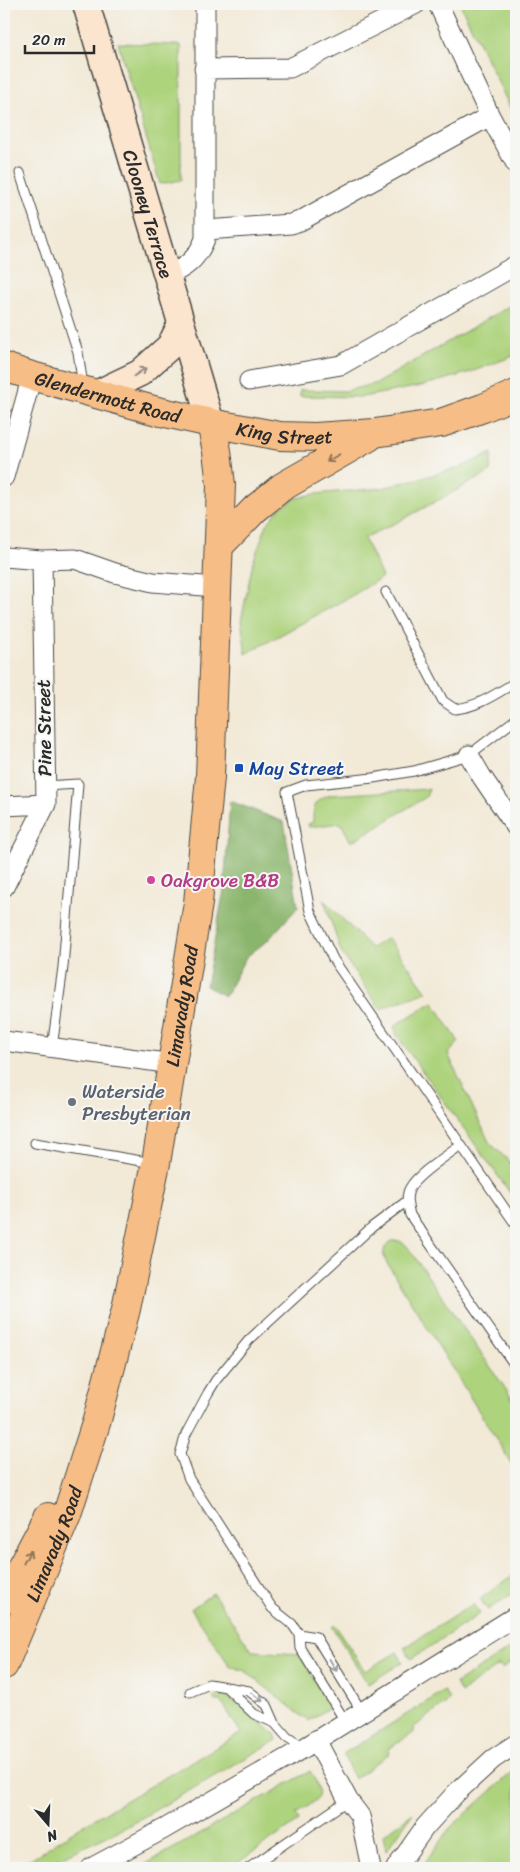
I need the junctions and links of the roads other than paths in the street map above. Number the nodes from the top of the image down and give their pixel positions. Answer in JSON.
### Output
{"nodes":[{"id":1,"x":86,"y":4,"type":"edge"},
{"id":2,"x":205,"y":4,"type":"edge"},
{"id":3,"x":416,"y":4,"type":"edge"},
{"id":4,"x":438,"y":4,"type":"edge"},
{"id":5,"x":204,"y":69,"type":"junction"},
{"id":6,"x":490,"y":116,"type":"junction"},
{"id":7,"x":516,"y":164,"type":"edge"},
{"id":8,"x":20,"y":174,"type":"dead end"},
{"id":9,"x":206,"y":230,"type":"junction"},
{"id":10,"x":516,"y":265,"type":"edge"},
{"id":11,"x":166,"y":276,"type":"junction"},
{"id":12,"x":181,"y":324,"type":"junction"},
{"id":13,"x":4,"y":367,"type":"edge"},
{"id":14,"x":32,"y":376,"type":"junction"},
{"id":15,"x":249,"y":381,"type":"dead end"},
{"id":16,"x":90,"y":392,"type":"junction"},
{"id":17,"x":516,"y":394,"type":"edge"},
{"id":18,"x":211,"y":423,"type":"junction"},
{"id":19,"x":375,"y":433,"type":"junction"},
{"id":20,"x":4,"y":477,"type":"edge"},
{"id":21,"x":220,"y":545,"type":"junction"},
{"id":22,"x":4,"y":557,"type":"edge"},
{"id":23,"x":42,"y":560,"type":"junction"},
{"id":24,"x":216,"y":587,"type":"junction"},
{"id":25,"x":386,"y":592,"type":"dead end"},
{"id":26,"x":516,"y":682,"type":"edge"},
{"id":27,"x":516,"y":719,"type":"edge"},
{"id":28,"x":469,"y":755,"type":"junction"},
{"id":29,"x":45,"y":795,"type":"junction"},
{"id":30,"x":4,"y":806,"type":"edge"},
{"id":31,"x":516,"y":826,"type":"edge"},
{"id":32,"x":4,"y":887,"type":"edge"},
{"id":33,"x":4,"y":1041,"type":"edge"},
{"id":34,"x":52,"y":1048,"type":"junction"},
{"id":35,"x":173,"y":1064,"type":"junction"},
{"id":36,"x":35,"y":1143,"type":"dead end"},
{"id":37,"x":461,"y":1145,"type":"junction"},
{"id":38,"x":156,"y":1164,"type":"junction"},
{"id":39,"x":407,"y":1201,"type":"junction"},
{"id":40,"x":516,"y":1225,"type":"edge"},
{"id":41,"x":516,"y":1367,"type":"edge"},
{"id":42,"x":97,"y":1420,"type":"junction"},
{"id":43,"x":4,"y":1600,"type":"edge"},
{"id":44,"x":516,"y":1616,"type":"edge"},
{"id":45,"x":299,"y":1634,"type":"junction"},
{"id":46,"x":6,"y":1658,"type":"edge"},
{"id":47,"x":226,"y":1687,"type":"junction"},
{"id":48,"x":190,"y":1692,"type":"dead end"},
{"id":49,"x":370,"y":1707,"type":"junction"},
{"id":50,"x":346,"y":1721,"type":"junction"},
{"id":51,"x":275,"y":1723,"type":"junction"},
{"id":52,"x":310,"y":1744,"type":"junction"},
{"id":53,"x":516,"y":1744,"type":"edge"},
{"id":54,"x":348,"y":1800,"type":"junction"},
{"id":55,"x":91,"y":1868,"type":"edge"},
{"id":56,"x":249,"y":1868,"type":"edge"},
{"id":57,"x":371,"y":1868,"type":"edge"},
{"id":58,"x":396,"y":1868,"type":"edge"}],
"edges":[{"from":1,"to":11,"type":"main road","name":"Clooney Terrace"},
{"from":2,"to":5,"type":"street"},
{"from":3,"to":5,"type":"street"},
{"from":4,"to":6,"type":"street"},
{"from":5,"to":9,"type":"street"},
{"from":6,"to":7,"type":"street"},
{"from":6,"to":9,"type":"street"},
{"from":8,"to":16,"type":"lane"},
{"from":9,"to":11,"type":"street"},
{"from":10,"to":15,"type":"street"},
{"from":11,"to":12,"type":"main road","name":"Clooney Terrace"},
{"from":16,"to":12,"type":"main road","one_way":true},
{"from":12,"to":18,"type":"main road","name":"Clooney Terrace"},
{"from":13,"to":14,"type":"highway","name":"Glendermott Road"},
{"from":14,"to":16,"type":"highway","name":"Glendermott Road"},
{"from":14,"to":20,"type":"street"},
{"from":16,"to":18,"type":"highway","name":"Glendermott Road"},
{"from":17,"to":19,"type":"highway","name":"King Street"},
{"from":18,"to":19,"type":"highway","name":"King Street"},
{"from":18,"to":21,"type":"highway","name":"King Street"},
{"from":19,"to":21,"type":"highway","one_way":true},
{"from":21,"to":24,"type":"highway","name":"King Street"},
{"from":22,"to":23,"type":"street"},
{"from":23,"to":24,"type":"street"},
{"from":23,"to":29,"type":"street","name":"Pine Street"},
{"from":24,"to":35,"type":"highway","name":"Limavady Road"},
{"from":25,"to":26,"type":"lane"},
{"from":27,"to":28,"type":"lane"},
{"from":28,"to":31,"type":"street"},
{"from":28,"to":37,"type":"lane"},
{"from":29,"to":30,"type":"street"},
{"from":29,"to":32,"type":"street","name":"Pine Street"},
{"from":29,"to":34,"type":"lane"},
{"from":33,"to":34,"type":"street"},
{"from":34,"to":35,"type":"street"},
{"from":35,"to":38,"type":"highway","name":"Limavady Road"},
{"from":36,"to":38,"type":"lane"},
{"from":37,"to":39,"type":"lane"},
{"from":37,"to":40,"type":"lane"},
{"from":38,"to":42,"type":"highway","name":"Limavady Road"},
{"from":39,"to":41,"type":"lane"},
{"from":39,"to":45,"type":"lane"},
{"from":43,"to":42,"type":"highway","name":"Limavady Road","one_way":true},
{"from":42,"to":46,"type":"highway","name":"Limavady Road"},
{"from":44,"to":49,"type":"street"},
{"from":45,"to":49,"type":"lane","one_way":true},
{"from":45,"to":50,"type":"lane"},
{"from":47,"to":48,"type":"lane"},
{"from":47,"to":51,"type":"lane"},
{"from":47,"to":51,"type":"lane","one_way":true},
{"from":49,"to":50,"type":"street"},
{"from":50,"to":52,"type":"street"},
{"from":51,"to":52,"type":"lane"},
{"from":52,"to":54,"type":"street"},
{"from":52,"to":55,"type":"street"},
{"from":53,"to":58,"type":"street"},
{"from":54,"to":56,"type":"lane"},
{"from":54,"to":57,"type":"street"}]}
